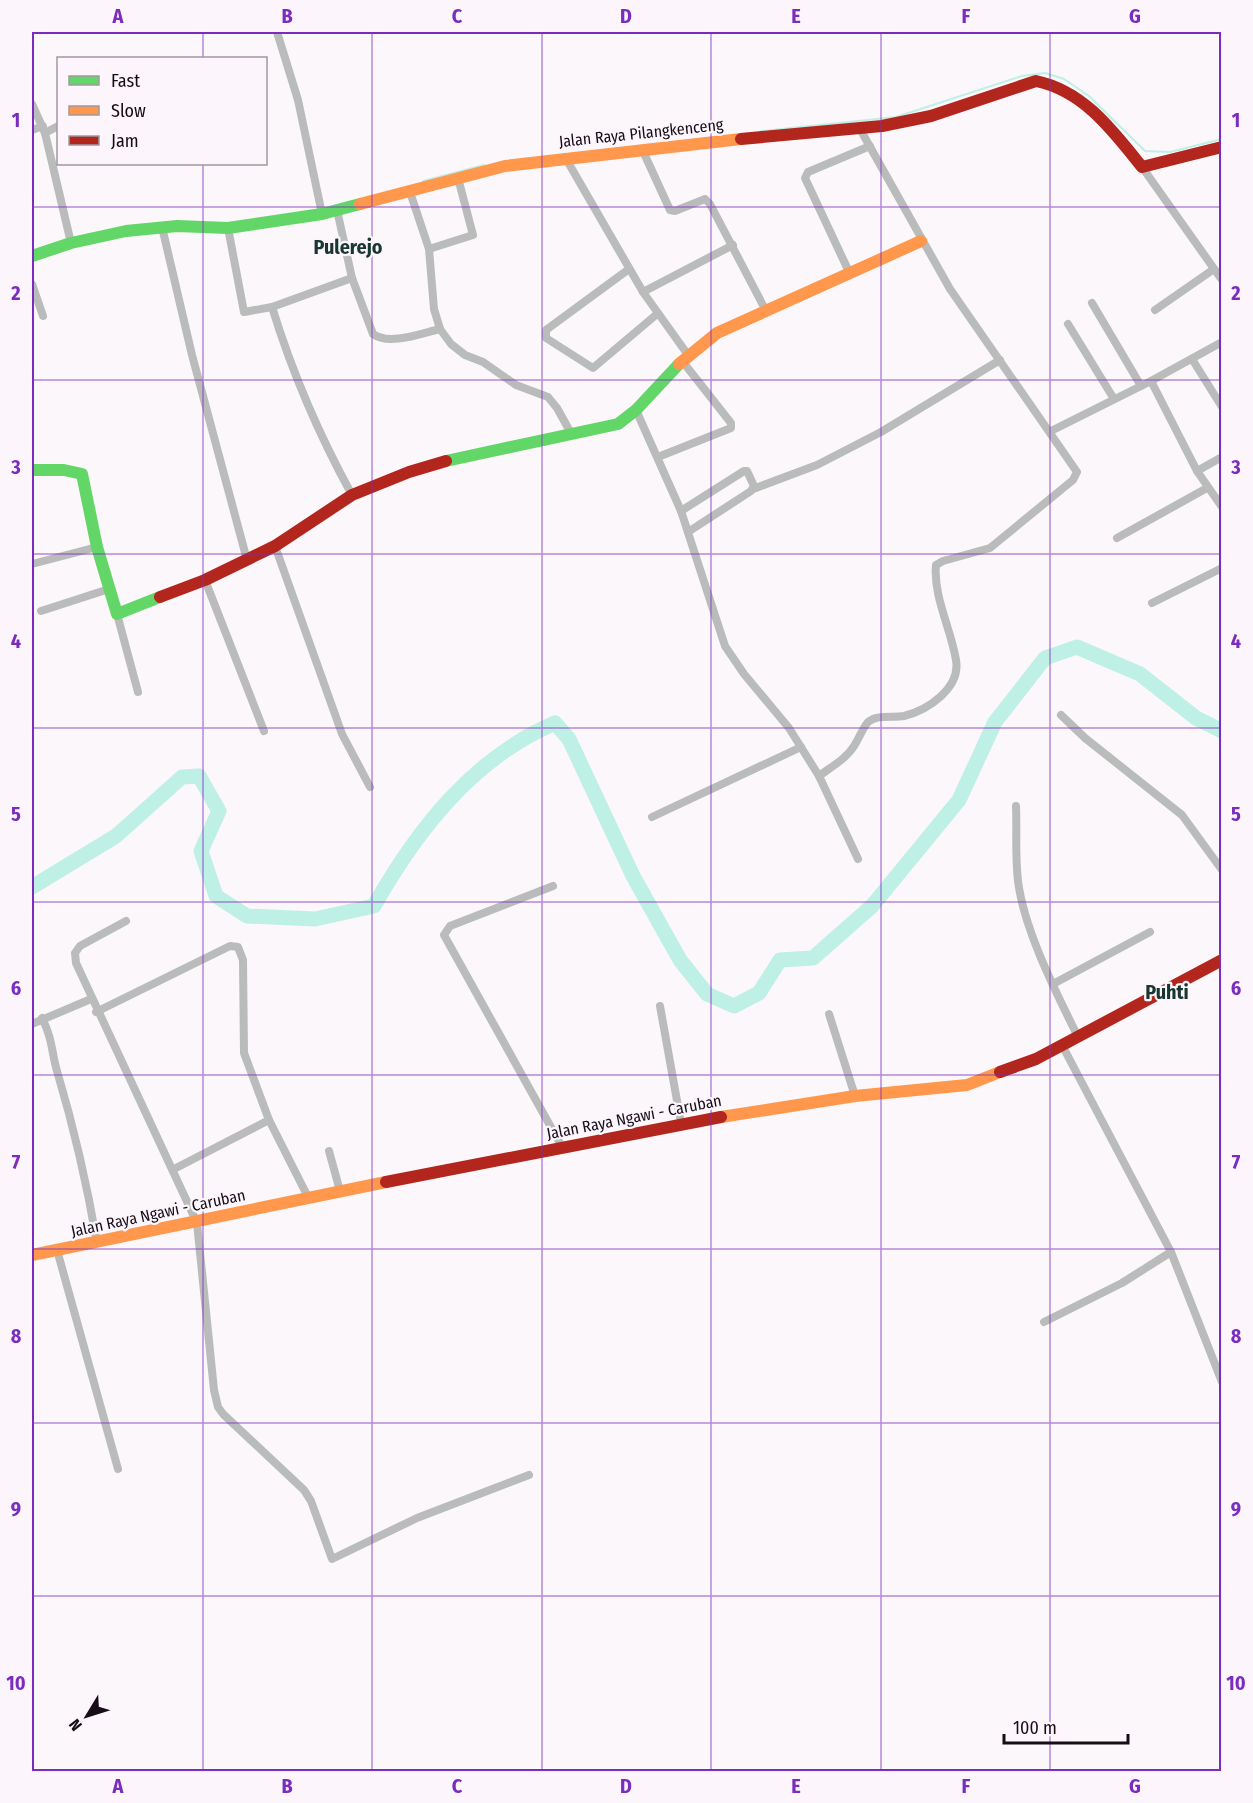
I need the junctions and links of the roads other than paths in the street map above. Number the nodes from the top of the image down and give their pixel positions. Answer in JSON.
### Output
{"nodes":[{"id":1,"x":277,"y":32,"type":"edge"},
{"id":2,"x":32,"y":104,"type":"edge"},
{"id":3,"x":57,"y":126,"type":"edge"},
{"id":4,"x":861,"y":129,"type":"junction"},
{"id":5,"x":32,"y":130,"type":"edge"},
{"id":6,"x":44,"y":130,"type":"junction"},
{"id":7,"x":870,"y":146,"type":"junction"},
{"id":8,"x":1221,"y":147,"type":"edge"},
{"id":9,"x":642,"y":149,"type":"junction"},
{"id":10,"x":565,"y":157,"type":"junction"},
{"id":11,"x":1142,"y":167,"type":"junction"},
{"id":12,"x":458,"y":177,"type":"junction"},
{"id":13,"x":410,"y":192,"type":"junction"},
{"id":14,"x":337,"y":210,"type":"junction"},
{"id":15,"x":322,"y":214,"type":"junction"},
{"id":16,"x":162,"y":227,"type":"junction"},
{"id":17,"x":228,"y":228,"type":"junction"},
{"id":18,"x":921,"y":241,"type":"junction"},
{"id":19,"x":71,"y":243,"type":"junction"},
{"id":20,"x":733,"y":245,"type":"junction"},
{"id":21,"x":429,"y":249,"type":"junction"},
{"id":22,"x":32,"y":256,"type":"edge"},
{"id":23,"x":629,"y":269,"type":"junction"},
{"id":24,"x":1214,"y":269,"type":"junction"},
{"id":25,"x":850,"y":274,"type":"junction"},
{"id":26,"x":352,"y":278,"type":"junction"},
{"id":27,"x":1221,"y":280,"type":"edge"},
{"id":28,"x":32,"y":284,"type":"edge"},
{"id":29,"x":643,"y":292,"type":"junction"},
{"id":30,"x":1092,"y":303,"type":"dead end"},
{"id":31,"x":272,"y":307,"type":"junction"},
{"id":32,"x":765,"y":309,"type":"junction"},
{"id":33,"x":1155,"y":310,"type":"dead end"},
{"id":34,"x":657,"y":314,"type":"junction"},
{"id":35,"x":43,"y":315,"type":"dead end"},
{"id":36,"x":1068,"y":324,"type":"dead end"},
{"id":37,"x":440,"y":329,"type":"junction"},
{"id":38,"x":1221,"y":342,"type":"edge"},
{"id":39,"x":685,"y":358,"type":"junction"},
{"id":40,"x":1192,"y":359,"type":"junction"},
{"id":41,"x":1000,"y":360,"type":"junction"},
{"id":42,"x":1151,"y":381,"type":"junction"},
{"id":43,"x":1141,"y":386,"type":"junction"},
{"id":44,"x":1114,"y":399,"type":"junction"},
{"id":45,"x":1221,"y":407,"type":"edge"},
{"id":46,"x":636,"y":410,"type":"junction"},
{"id":47,"x":1051,"y":431,"type":"junction"},
{"id":48,"x":572,"y":435,"type":"junction"},
{"id":49,"x":658,"y":457,"type":"junction"},
{"id":50,"x":1221,"y":457,"type":"edge"},
{"id":51,"x":32,"y":470,"type":"edge"},
{"id":52,"x":1197,"y":471,"type":"junction"},
{"id":53,"x":1207,"y":488,"type":"junction"},
{"id":54,"x":753,"y":489,"type":"junction"},
{"id":55,"x":352,"y":495,"type":"junction"},
{"id":56,"x":1221,"y":507,"type":"edge"},
{"id":57,"x":681,"y":511,"type":"junction"},
{"id":58,"x":688,"y":532,"type":"junction"},
{"id":59,"x":1117,"y":538,"type":"dead end"},
{"id":60,"x":275,"y":546,"type":"junction"},
{"id":61,"x":97,"y":547,"type":"junction"},
{"id":62,"x":247,"y":560,"type":"junction"},
{"id":63,"x":32,"y":564,"type":"edge"},
{"id":64,"x":1221,"y":567,"type":"edge"},
{"id":65,"x":205,"y":580,"type":"junction"},
{"id":66,"x":109,"y":589,"type":"junction"},
{"id":67,"x":1152,"y":603,"type":"dead end"},
{"id":68,"x":41,"y":611,"type":"dead end"},
{"id":69,"x":117,"y":614,"type":"junction"},
{"id":70,"x":138,"y":692,"type":"dead end"},
{"id":71,"x":1061,"y":716,"type":"dead end"},
{"id":72,"x":264,"y":731,"type":"dead end"},
{"id":73,"x":801,"y":747,"type":"junction"},
{"id":74,"x":819,"y":776,"type":"junction"},
{"id":75,"x":370,"y":787,"type":"dead end"},
{"id":76,"x":1016,"y":806,"type":"dead end"},
{"id":77,"x":652,"y":817,"type":"dead end"},
{"id":78,"x":858,"y":859,"type":"dead end"},
{"id":79,"x":1221,"y":870,"type":"edge"},
{"id":80,"x":553,"y":886,"type":"dead end"},
{"id":81,"x":126,"y":921,"type":"dead end"},
{"id":82,"x":1150,"y":932,"type":"dead end"},
{"id":83,"x":1221,"y":960,"type":"edge"},
{"id":84,"x":1053,"y":984,"type":"junction"},
{"id":85,"x":91,"y":999,"type":"junction"},
{"id":86,"x":660,"y":1006,"type":"dead end"},
{"id":87,"x":96,"y":1012,"type":"junction"},
{"id":88,"x":829,"y":1014,"type":"dead end"},
{"id":89,"x":42,"y":1018,"type":"junction"},
{"id":90,"x":32,"y":1024,"type":"edge"},
{"id":91,"x":1078,"y":1037,"type":"junction"},
{"id":92,"x":1062,"y":1045,"type":"junction"},
{"id":93,"x":855,"y":1096,"type":"junction"},
{"id":94,"x":270,"y":1119,"type":"junction"},
{"id":95,"x":681,"y":1124,"type":"junction"},
{"id":96,"x":562,"y":1147,"type":"junction"},
{"id":97,"x":329,"y":1151,"type":"dead end"},
{"id":98,"x":174,"y":1169,"type":"junction"},
{"id":99,"x":340,"y":1191,"type":"junction"},
{"id":100,"x":309,"y":1199,"type":"junction"},
{"id":101,"x":197,"y":1224,"type":"junction"},
{"id":102,"x":97,"y":1243,"type":"junction"},
{"id":103,"x":57,"y":1250,"type":"junction"},
{"id":104,"x":1171,"y":1252,"type":"junction"},
{"id":105,"x":32,"y":1254,"type":"edge"},
{"id":106,"x":1044,"y":1322,"type":"dead end"},
{"id":107,"x":1221,"y":1382,"type":"edge"},
{"id":108,"x":118,"y":1469,"type":"dead end"},
{"id":109,"x":529,"y":1475,"type":"dead end"}],
"edges":[{"from":1,"to":15,"type":"street"},
{"from":2,"to":6,"type":"street"},
{"from":3,"to":6,"type":"street"},
{"from":4,"to":7,"type":"street"},
{"from":4,"to":9,"type":"main road","name":"Jalan Raya Pilangkenceng"},
{"from":4,"to":11,"type":"main road","name":"Jalan Raya Pilangkenceng"},
{"from":5,"to":6,"type":"street"},
{"from":6,"to":19,"type":"street"},
{"from":7,"to":18,"type":"street"},
{"from":7,"to":25,"type":"street"},
{"from":8,"to":11,"type":"main road"},
{"from":9,"to":10,"type":"main road","name":"Jalan Raya Pilangkenceng"},
{"from":9,"to":20,"type":"street"},
{"from":10,"to":12,"type":"main road","name":"Jalan Raya Pilangkenceng"},
{"from":10,"to":23,"type":"street"},
{"from":11,"to":24,"type":"street"},
{"from":12,"to":13,"type":"main road","name":"Jalan Raya Pilangkenceng"},
{"from":12,"to":21,"type":"street"},
{"from":13,"to":14,"type":"main road","name":"Jalan Raya Pilangkenceng"},
{"from":13,"to":21,"type":"street"},
{"from":14,"to":15,"type":"main road","name":"Jalan Raya Pilangkenceng"},
{"from":14,"to":26,"type":"street"},
{"from":15,"to":17,"type":"main road","name":"Jalan Raya Pilangkenceng"},
{"from":16,"to":17,"type":"main road","name":"Jalan Raya Pilangkenceng"},
{"from":16,"to":19,"type":"main road","name":"Jalan Raya Pilangkenceng"},
{"from":16,"to":62,"type":"street"},
{"from":17,"to":31,"type":"street"},
{"from":18,"to":25,"type":"main road"},
{"from":18,"to":41,"type":"street"},
{"from":19,"to":22,"type":"main road","name":"Jalan Raya Pilangkenceng"},
{"from":20,"to":29,"type":"street"},
{"from":20,"to":32,"type":"street"},
{"from":21,"to":37,"type":"street"},
{"from":23,"to":29,"type":"street"},
{"from":23,"to":34,"type":"street"},
{"from":24,"to":27,"type":"street"},
{"from":24,"to":33,"type":"street"},
{"from":25,"to":32,"type":"main road"},
{"from":26,"to":31,"type":"street"},
{"from":26,"to":37,"type":"street"},
{"from":28,"to":35,"type":"street"},
{"from":29,"to":34,"type":"street"},
{"from":30,"to":43,"type":"street"},
{"from":31,"to":55,"type":"street"},
{"from":32,"to":39,"type":"main road"},
{"from":34,"to":39,"type":"street"},
{"from":36,"to":44,"type":"street"},
{"from":37,"to":48,"type":"street"},
{"from":38,"to":40,"type":"street"},
{"from":39,"to":46,"type":"main road"},
{"from":39,"to":49,"type":"street"},
{"from":40,"to":42,"type":"street"},
{"from":40,"to":45,"type":"street"},
{"from":41,"to":47,"type":"street"},
{"from":41,"to":54,"type":"street"},
{"from":42,"to":43,"type":"street"},
{"from":42,"to":52,"type":"street"},
{"from":43,"to":44,"type":"street"},
{"from":44,"to":47,"type":"street"},
{"from":46,"to":48,"type":"main road"},
{"from":46,"to":49,"type":"street"},
{"from":47,"to":74,"type":"street"},
{"from":48,"to":55,"type":"main road"},
{"from":49,"to":57,"type":"street"},
{"from":50,"to":52,"type":"street"},
{"from":51,"to":61,"type":"main road"},
{"from":52,"to":53,"type":"street"},
{"from":53,"to":56,"type":"street"},
{"from":53,"to":59,"type":"street"},
{"from":54,"to":57,"type":"street"},
{"from":54,"to":58,"type":"street"},
{"from":55,"to":60,"type":"main road"},
{"from":57,"to":58,"type":"street"},
{"from":58,"to":73,"type":"street"},
{"from":60,"to":62,"type":"main road"},
{"from":60,"to":75,"type":"street"},
{"from":61,"to":63,"type":"street"},
{"from":61,"to":66,"type":"main road"},
{"from":62,"to":65,"type":"main road"},
{"from":64,"to":67,"type":"street"},
{"from":65,"to":69,"type":"main road"},
{"from":65,"to":72,"type":"street"},
{"from":66,"to":68,"type":"street"},
{"from":66,"to":69,"type":"main road"},
{"from":69,"to":70,"type":"street"},
{"from":71,"to":79,"type":"street"},
{"from":73,"to":74,"type":"street"},
{"from":73,"to":77,"type":"street"},
{"from":74,"to":78,"type":"street"},
{"from":76,"to":84,"type":"street"},
{"from":80,"to":96,"type":"street"},
{"from":81,"to":85,"type":"street"},
{"from":82,"to":84,"type":"street"},
{"from":83,"to":91,"type":"main road","name":"Jalan Raya Ngawi - Caruban"},
{"from":84,"to":91,"type":"street"},
{"from":85,"to":87,"type":"street"},
{"from":85,"to":89,"type":"street"},
{"from":86,"to":95,"type":"street"},
{"from":87,"to":94,"type":"street"},
{"from":87,"to":98,"type":"street"},
{"from":88,"to":93,"type":"street"},
{"from":89,"to":90,"type":"street"},
{"from":89,"to":102,"type":"street"},
{"from":91,"to":92,"type":"main road","name":"Jalan Raya Ngawi - Caruban"},
{"from":92,"to":93,"type":"main road","name":"Jalan Raya Ngawi - Caruban"},
{"from":92,"to":104,"type":"street"},
{"from":93,"to":95,"type":"main road","name":"Jalan Raya Ngawi - Caruban"},
{"from":94,"to":98,"type":"street"},
{"from":94,"to":100,"type":"street"},
{"from":95,"to":96,"type":"main road","name":"Jalan Raya Ngawi - Caruban"},
{"from":96,"to":99,"type":"main road","name":"Jalan Raya Ngawi - Caruban"},
{"from":97,"to":99,"type":"street"},
{"from":98,"to":101,"type":"street"},
{"from":99,"to":100,"type":"main road","name":"Jalan Raya Ngawi - Caruban"},
{"from":100,"to":101,"type":"main road","name":"Jalan Raya Ngawi - Caruban"},
{"from":101,"to":102,"type":"main road","name":"Jalan Raya Ngawi - Caruban"},
{"from":101,"to":109,"type":"street"},
{"from":102,"to":103,"type":"main road","name":"Jalan Raya Ngawi - Caruban"},
{"from":103,"to":105,"type":"main road","name":"Jalan Raya Ngawi - Caruban"},
{"from":103,"to":108,"type":"street"},
{"from":104,"to":106,"type":"street"},
{"from":104,"to":107,"type":"street"}]}
